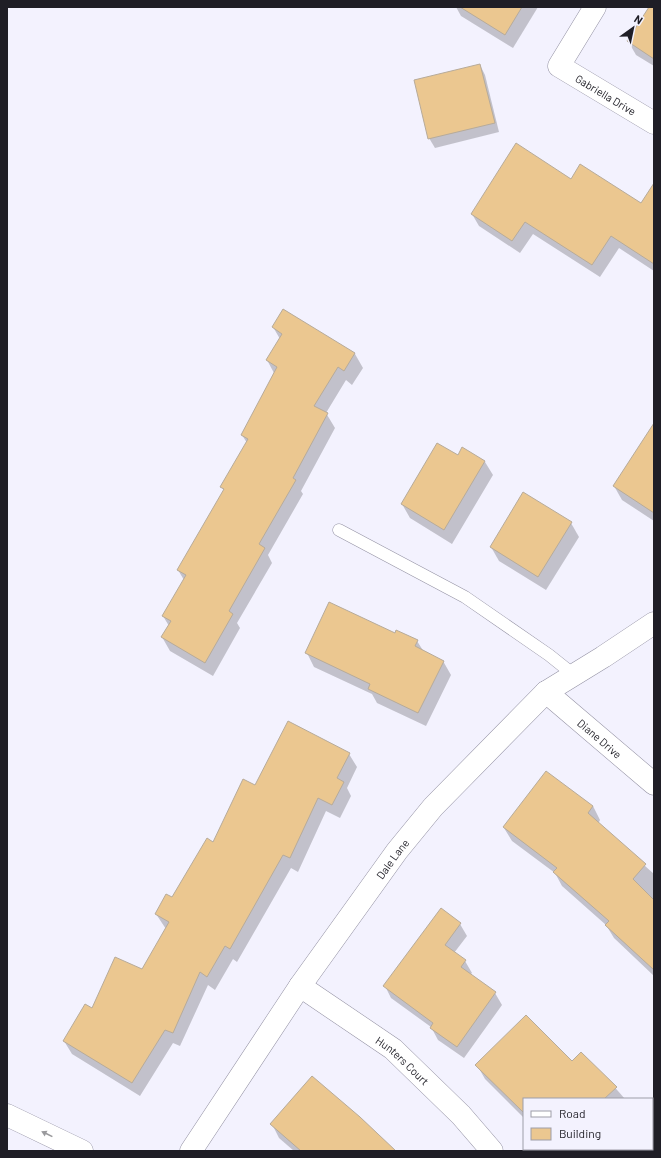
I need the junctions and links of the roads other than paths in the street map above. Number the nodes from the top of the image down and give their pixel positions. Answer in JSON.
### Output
{"nodes":[{"id":1,"x":594,"y":7,"type":"edge"},
{"id":2,"x":654,"y":123,"type":"edge"},
{"id":3,"x":340,"y":530,"type":"dead end"},
{"id":4,"x":654,"y":623,"type":"edge"},
{"id":5,"x":574,"y":675,"type":"junction"},
{"id":6,"x":546,"y":692,"type":"junction"},
{"id":7,"x":654,"y":784,"type":"edge"},
{"id":8,"x":300,"y":986,"type":"junction"},
{"id":9,"x":7,"y":1115,"type":"edge"},
{"id":10,"x":82,"y":1151,"type":"edge"},
{"id":11,"x":191,"y":1151,"type":"edge"},
{"id":12,"x":492,"y":1151,"type":"edge"}],
"edges":[{"from":1,"to":2,"type":"street","name":"Gabriella Drive"},
{"from":3,"to":5,"type":"lane"},
{"from":4,"to":5,"type":"street","name":"Dale Lane"},
{"from":5,"to":6,"type":"street","name":"Dale Lane"},
{"from":6,"to":7,"type":"street","name":"Diane Drive"},
{"from":6,"to":8,"type":"street","name":"Dale Lane"},
{"from":8,"to":11,"type":"street","name":"Dale Lane"},
{"from":8,"to":12,"type":"street","name":"Hunters Court"},
{"from":10,"to":9,"type":"street","one_way":true}]}
